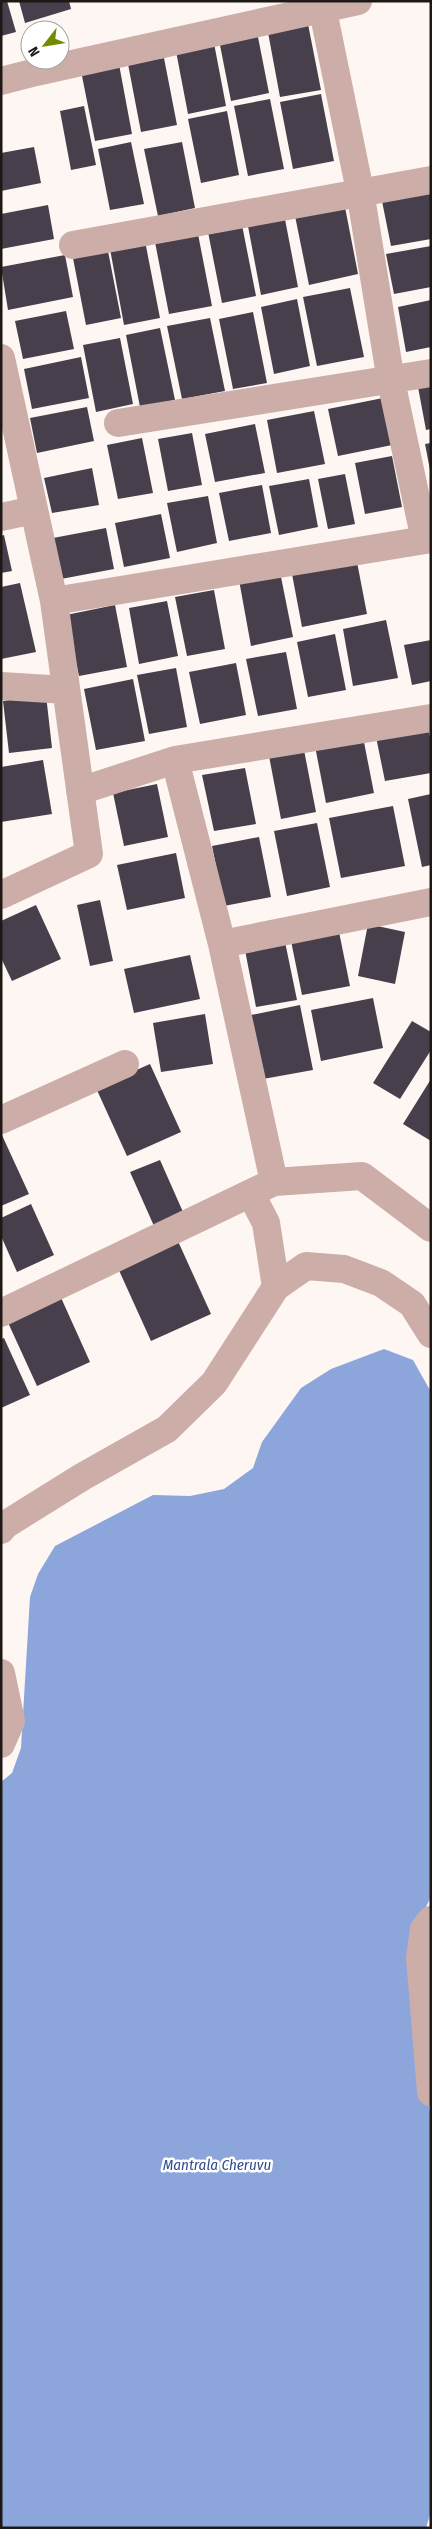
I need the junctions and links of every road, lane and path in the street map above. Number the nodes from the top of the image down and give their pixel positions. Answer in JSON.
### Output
{"nodes":[{"id":1,"x":358,"y":1,"type":"edge"},
{"id":2,"x":321,"y":5,"type":"edge"},
{"id":3,"x":1,"y":81,"type":"edge"},
{"id":4,"x":431,"y":180,"type":"edge"},
{"id":5,"x":360,"y":191,"type":"junction"},
{"id":6,"x":74,"y":245,"type":"dead end"},
{"id":7,"x":1,"y":358,"type":"edge"},
{"id":8,"x":431,"y":373,"type":"edge"},
{"id":9,"x":391,"y":381,"type":"junction"},
{"id":10,"x":118,"y":423,"type":"dead end"},
{"id":11,"x":34,"y":510,"type":"junction"},
{"id":12,"x":1,"y":517,"type":"edge"},
{"id":13,"x":428,"y":539,"type":"edge"},
{"id":14,"x":54,"y":601,"type":"junction"},
{"id":15,"x":1,"y":686,"type":"edge"},
{"id":16,"x":66,"y":690,"type":"junction"},
{"id":17,"x":431,"y":718,"type":"edge"},
{"id":18,"x":175,"y":760,"type":"junction"},
{"id":19,"x":80,"y":791,"type":"junction"},
{"id":20,"x":1,"y":895,"type":"edge"},
{"id":21,"x":431,"y":902,"type":"edge"},
{"id":22,"x":222,"y":944,"type":"junction"},
{"id":23,"x":125,"y":1064,"type":"dead end"},
{"id":24,"x":1,"y":1120,"type":"edge"},
{"id":25,"x":263,"y":1188,"type":"junction"},
{"id":26,"x":431,"y":1228,"type":"edge"},
{"id":27,"x":276,"y":1287,"type":"junction"},
{"id":28,"x":1,"y":1312,"type":"edge"},
{"id":29,"x":431,"y":1334,"type":"edge"},
{"id":30,"x":1,"y":1530,"type":"edge"},
{"id":31,"x":1,"y":1672,"type":"edge"},
{"id":32,"x":1,"y":1744,"type":"edge"},
{"id":33,"x":431,"y":1920,"type":"edge"},
{"id":34,"x":431,"y":2092,"type":"edge"}],
"edges":[{"from":1,"to":2,"type":"street"},
{"from":2,"to":3,"type":"street"},
{"from":2,"to":5,"type":"street"},
{"from":4,"to":5,"type":"street"},
{"from":5,"to":6,"type":"street"},
{"from":5,"to":9,"type":"street"},
{"from":7,"to":11,"type":"street"},
{"from":8,"to":9,"type":"street"},
{"from":9,"to":10,"type":"street"},
{"from":9,"to":13,"type":"street"},
{"from":11,"to":12,"type":"street"},
{"from":11,"to":14,"type":"street"},
{"from":13,"to":14,"type":"street"},
{"from":14,"to":16,"type":"street"},
{"from":15,"to":16,"type":"street"},
{"from":16,"to":19,"type":"street"},
{"from":17,"to":18,"type":"street"},
{"from":18,"to":19,"type":"street"},
{"from":18,"to":22,"type":"street"},
{"from":19,"to":20,"type":"street"},
{"from":21,"to":22,"type":"street"},
{"from":22,"to":25,"type":"street"},
{"from":23,"to":24,"type":"street"},
{"from":25,"to":26,"type":"street"},
{"from":25,"to":27,"type":"street"},
{"from":25,"to":28,"type":"street"},
{"from":27,"to":29,"type":"street"},
{"from":27,"to":30,"type":"street"},
{"from":31,"to":32,"type":"street"},
{"from":33,"to":34,"type":"street"}]}
